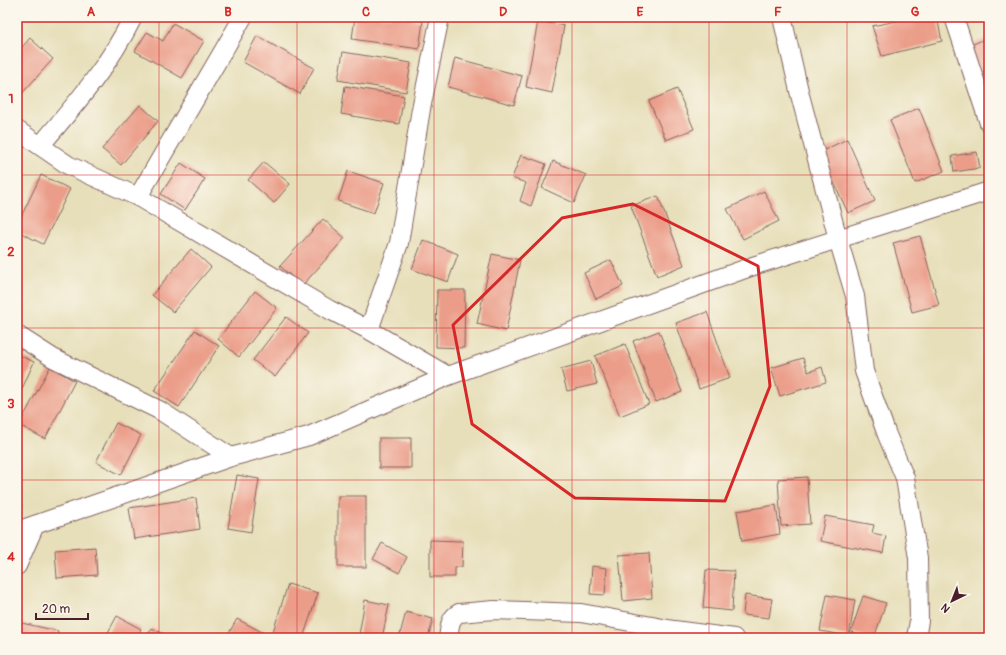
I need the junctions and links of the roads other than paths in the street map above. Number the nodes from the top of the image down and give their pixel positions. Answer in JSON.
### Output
{"nodes":[{"id":1,"x":133,"y":17,"type":"edge"},
{"id":2,"x":243,"y":17,"type":"edge"},
{"id":3,"x":440,"y":17,"type":"edge"},
{"id":4,"x":782,"y":17,"type":"edge"},
{"id":5,"x":954,"y":17,"type":"edge"},
{"id":6,"x":989,"y":123,"type":"edge"},
{"id":7,"x":17,"y":130,"type":"edge"},
{"id":8,"x":40,"y":146,"type":"junction"},
{"id":9,"x":989,"y":191,"type":"edge"},
{"id":10,"x":138,"y":196,"type":"junction"},
{"id":11,"x":838,"y":239,"type":"junction"},
{"id":12,"x":369,"y":330,"type":"junction"},
{"id":13,"x":17,"y":335,"type":"edge"},
{"id":14,"x":448,"y":376,"type":"junction"},
{"id":15,"x":231,"y":457,"type":"junction"},
{"id":16,"x":35,"y":525,"type":"junction"},
{"id":17,"x":17,"y":531,"type":"edge"},
{"id":18,"x":17,"y":566,"type":"edge"},
{"id":19,"x":448,"y":638,"type":"edge"},
{"id":20,"x":734,"y":638,"type":"edge"},
{"id":21,"x":916,"y":638,"type":"edge"}],
"edges":[{"from":1,"to":8,"type":"street"},
{"from":2,"to":10,"type":"street"},
{"from":3,"to":12,"type":"street"},
{"from":4,"to":11,"type":"street"},
{"from":5,"to":6,"type":"street"},
{"from":7,"to":8,"type":"street"},
{"from":8,"to":10,"type":"street"},
{"from":9,"to":11,"type":"street"},
{"from":10,"to":12,"type":"street"},
{"from":11,"to":14,"type":"street"},
{"from":11,"to":21,"type":"street"},
{"from":12,"to":14,"type":"street"},
{"from":13,"to":15,"type":"street"},
{"from":14,"to":15,"type":"street"},
{"from":15,"to":16,"type":"street"},
{"from":16,"to":17,"type":"street"},
{"from":16,"to":18,"type":"street"},
{"from":19,"to":20,"type":"street"}]}
